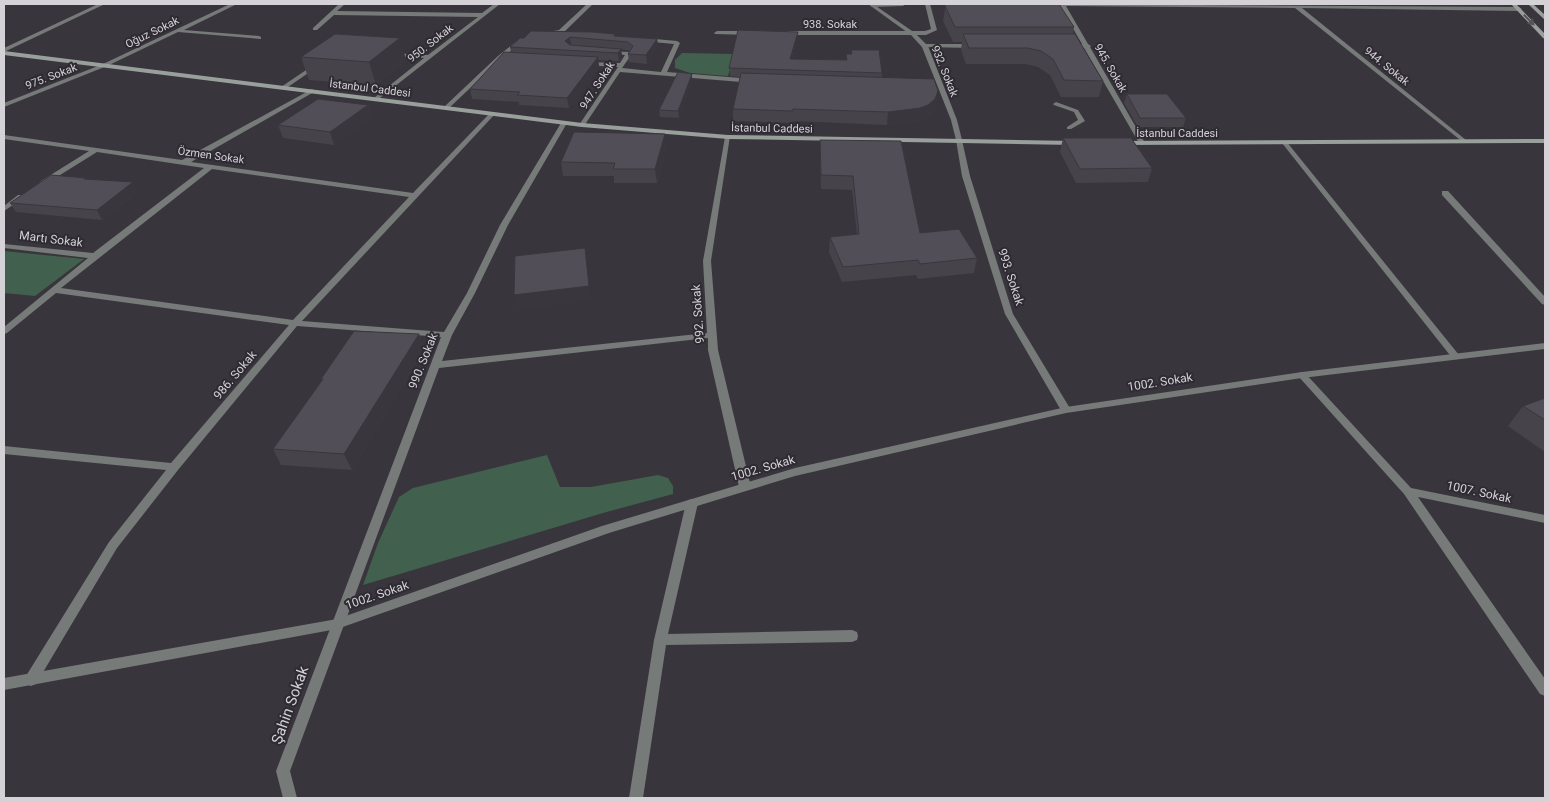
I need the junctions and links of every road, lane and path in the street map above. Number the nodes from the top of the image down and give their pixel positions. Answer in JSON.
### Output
{"nodes":[{"id":1,"x":102,"y":4,"type":"edge"},
{"id":2,"x":215,"y":4,"type":"edge"},
{"id":3,"x":233,"y":4,"type":"edge"},
{"id":4,"x":342,"y":4,"type":"edge"},
{"id":5,"x":497,"y":4,"type":"edge"},
{"id":6,"x":590,"y":4,"type":"edge"},
{"id":7,"x":903,"y":4,"type":"edge"},
{"id":8,"x":927,"y":4,"type":"edge"},
{"id":9,"x":1052,"y":4,"type":"edge"},
{"id":10,"x":1062,"y":4,"type":"edge"},
{"id":11,"x":1514,"y":4,"type":"edge"},
{"id":12,"x":1530,"y":4,"type":"edge"},
{"id":13,"x":871,"y":5,"type":"edge"},
{"id":14,"x":1297,"y":7,"type":"junction"},
{"id":15,"x":1519,"y":9,"type":"junction"},
{"id":16,"x":332,"y":13,"type":"junction"},
{"id":17,"x":484,"y":15,"type":"junction"},
{"id":18,"x":1545,"y":18,"type":"edge"},
{"id":19,"x":315,"y":29,"type":"dead end"},
{"id":20,"x":178,"y":31,"type":"junction"},
{"id":21,"x":561,"y":32,"type":"junction"},
{"id":22,"x":544,"y":33,"type":"edge"},
{"id":23,"x":570,"y":33,"type":"edge"},
{"id":24,"x":717,"y":33,"type":"dead end"},
{"id":25,"x":756,"y":33,"type":"edge"},
{"id":26,"x":776,"y":33,"type":"edge"},
{"id":27,"x":913,"y":34,"type":"junction"},
{"id":28,"x":528,"y":35,"type":"edge"},
{"id":29,"x":1545,"y":37,"type":"edge"},
{"id":30,"x":259,"y":38,"type":"dead end"},
{"id":31,"x":638,"y":39,"type":"edge"},
{"id":32,"x":925,"y":46,"type":"junction"},
{"id":33,"x":982,"y":46,"type":"edge"},
{"id":34,"x":1068,"y":46,"type":"edge"},
{"id":35,"x":1088,"y":46,"type":"junction"},
{"id":36,"x":4,"y":52,"type":"edge"},
{"id":37,"x":600,"y":52,"type":"edge"},
{"id":38,"x":381,"y":53,"type":"edge"},
{"id":39,"x":428,"y":57,"type":"junction"},
{"id":40,"x":500,"y":57,"type":"junction"},
{"id":41,"x":509,"y":58,"type":"edge"},
{"id":42,"x":321,"y":62,"type":"edge"},
{"id":43,"x":575,"y":62,"type":"edge"},
{"id":44,"x":106,"y":66,"type":"junction"},
{"id":45,"x":620,"y":68,"type":"junction"},
{"id":46,"x":663,"y":74,"type":"junction"},
{"id":47,"x":758,"y":81,"type":"edge"},
{"id":48,"x":931,"y":86,"type":"edge"},
{"id":49,"x":941,"y":86,"type":"junction"},
{"id":50,"x":283,"y":88,"type":"junction"},
{"id":51,"x":312,"y":91,"type":"junction"},
{"id":52,"x":376,"y":99,"type":"junction"},
{"id":53,"x":1056,"y":104,"type":"dead end"},
{"id":54,"x":4,"y":105,"type":"edge"},
{"id":55,"x":447,"y":107,"type":"junction"},
{"id":56,"x":493,"y":113,"type":"junction"},
{"id":57,"x":564,"y":123,"type":"junction"},
{"id":58,"x":582,"y":125,"type":"junction"},
{"id":59,"x":1069,"y":128,"type":"dead end"},
{"id":60,"x":4,"y":137,"type":"edge"},
{"id":61,"x":728,"y":137,"type":"junction"},
{"id":62,"x":959,"y":140,"type":"junction"},
{"id":63,"x":1464,"y":141,"type":"junction"},
{"id":64,"x":1545,"y":141,"type":"edge"},
{"id":65,"x":1284,"y":142,"type":"junction"},
{"id":66,"x":1086,"y":143,"type":"edge"},
{"id":67,"x":1113,"y":143,"type":"edge"},
{"id":68,"x":1142,"y":143,"type":"junction"},
{"id":69,"x":96,"y":150,"type":"junction"},
{"id":70,"x":184,"y":162,"type":"junction"},
{"id":71,"x":211,"y":166,"type":"junction"},
{"id":72,"x":37,"y":187,"type":"edge"},
{"id":73,"x":29,"y":192,"type":"edge"},
{"id":74,"x":1444,"y":193,"type":"dead end"},
{"id":75,"x":414,"y":196,"type":"junction"},
{"id":76,"x":4,"y":209,"type":"edge"},
{"id":77,"x":4,"y":246,"type":"edge"},
{"id":78,"x":95,"y":256,"type":"junction"},
{"id":79,"x":55,"y":290,"type":"junction"},
{"id":80,"x":1545,"y":302,"type":"edge"},
{"id":81,"x":295,"y":323,"type":"junction"},
{"id":82,"x":4,"y":331,"type":"edge"},
{"id":83,"x":712,"y":334,"type":"junction"},
{"id":84,"x":447,"y":335,"type":"junction"},
{"id":85,"x":1545,"y":346,"type":"edge"},
{"id":86,"x":1456,"y":356,"type":"junction"},
{"id":87,"x":435,"y":365,"type":"junction"},
{"id":88,"x":1302,"y":375,"type":"junction"},
{"id":89,"x":1066,"y":410,"type":"junction"},
{"id":90,"x":4,"y":450,"type":"edge"},
{"id":91,"x":174,"y":467,"type":"junction"},
{"id":92,"x":745,"y":487,"type":"junction"},
{"id":93,"x":1408,"y":491,"type":"junction"},
{"id":94,"x":692,"y":503,"type":"junction"},
{"id":95,"x":1545,"y":520,"type":"edge"},
{"id":96,"x":337,"y":624,"type":"junction"},
{"id":97,"x":852,"y":636,"type":"dead end"},
{"id":98,"x":660,"y":640,"type":"junction"},
{"id":99,"x":31,"y":680,"type":"junction"},
{"id":100,"x":4,"y":684,"type":"edge"},
{"id":101,"x":1545,"y":690,"type":"edge"},
{"id":102,"x":290,"y":798,"type":"edge"},
{"id":103,"x":636,"y":798,"type":"edge"}],
"edges":[{"from":1,"to":36,"type":"street"},
{"from":2,"to":3,"type":"street"},
{"from":3,"to":20,"type":"street","name":"Oğuz Sokak"},
{"from":4,"to":16,"type":"street"},
{"from":5,"to":17,"type":"street","name":"950. Sokak"},
{"from":6,"to":21,"type":"street"},
{"from":7,"to":13,"type":"street"},
{"from":8,"to":27,"type":"street"},
{"from":9,"to":10,"type":"street"},
{"from":10,"to":14,"type":"street"},
{"from":10,"to":35,"type":"street","name":"945. Sokak"},
{"from":11,"to":15,"type":"main road"},
{"from":12,"to":18,"type":"main road"},
{"from":13,"to":27,"type":"street","name":"932. Sokak"},
{"from":14,"to":15,"type":"street"},
{"from":14,"to":63,"type":"street","name":"944. Sokak"},
{"from":15,"to":29,"type":"main road","one_way":true},
{"from":16,"to":17,"type":"street"},
{"from":16,"to":19,"type":"street"},
{"from":17,"to":39,"type":"street","name":"950. Sokak"},
{"from":20,"to":30,"type":"street"},
{"from":20,"to":44,"type":"street","name":"Oğuz Sokak"},
{"from":21,"to":22,"type":"street"},
{"from":21,"to":23,"type":"street"},
{"from":24,"to":25,"type":"street"},
{"from":26,"to":27,"type":"street","name":"938. Sokak"},
{"from":27,"to":32,"type":"street","name":"932. Sokak"},
{"from":28,"to":40,"type":"street"},
{"from":31,"to":46,"type":"street"},
{"from":32,"to":33,"type":"street"},
{"from":32,"to":49,"type":"street","name":"932. Sokak"},
{"from":34,"to":35,"type":"street"},
{"from":35,"to":68,"type":"street","name":"945. Sokak"},
{"from":36,"to":44,"type":"main road","name":"İstanbul Caddesi"},
{"from":37,"to":45,"type":"street","name":"947. Sokak"},
{"from":38,"to":39,"type":"street"},
{"from":39,"to":52,"type":"street","name":"950. Sokak"},
{"from":40,"to":41,"type":"street"},
{"from":40,"to":55,"type":"street"},
{"from":42,"to":50,"type":"street"},
{"from":43,"to":45,"type":"street"},
{"from":44,"to":50,"type":"main road","name":"İstanbul Caddesi"},
{"from":44,"to":54,"type":"street","name":"975. Sokak"},
{"from":45,"to":46,"type":"street"},
{"from":45,"to":58,"type":"street","name":"947. Sokak"},
{"from":46,"to":47,"type":"street"},
{"from":48,"to":49,"type":"street"},
{"from":49,"to":62,"type":"street","name":"932. Sokak"},
{"from":50,"to":51,"type":"main road","name":"İstanbul Caddesi"},
{"from":51,"to":52,"type":"main road","name":"İstanbul Caddesi"},
{"from":51,"to":70,"type":"street"},
{"from":52,"to":55,"type":"main road","name":"İstanbul Caddesi"},
{"from":53,"to":59,"type":"street"},
{"from":55,"to":56,"type":"main road","name":"İstanbul Caddesi"},
{"from":56,"to":57,"type":"main road","name":"İstanbul Caddesi"},
{"from":56,"to":75,"type":"street","name":"986. Sokak"},
{"from":57,"to":58,"type":"main road","name":"İstanbul Caddesi"},
{"from":57,"to":84,"type":"street","name":"990. Sokak"},
{"from":58,"to":61,"type":"main road","name":"İstanbul Caddesi"},
{"from":60,"to":69,"type":"street","name":"Özmen Sokak"},
{"from":61,"to":62,"type":"main road","name":"İstanbul Caddesi"},
{"from":61,"to":83,"type":"street","name":"992. Sokak"},
{"from":62,"to":66,"type":"main road","name":"İstanbul Caddesi"},
{"from":62,"to":89,"type":"street","name":"993. Sokak"},
{"from":63,"to":64,"type":"main road","name":"İstanbul Caddesi"},
{"from":63,"to":65,"type":"main road","name":"İstanbul Caddesi"},
{"from":65,"to":68,"type":"main road","name":"İstanbul Caddesi"},
{"from":65,"to":86,"type":"street"},
{"from":67,"to":68,"type":"main road","name":"İstanbul Caddesi"},
{"from":69,"to":70,"type":"street","name":"Özmen Sokak"},
{"from":69,"to":72,"type":"street"},
{"from":70,"to":71,"type":"street","name":"Özmen Sokak"},
{"from":71,"to":75,"type":"street","name":"Özmen Sokak"},
{"from":71,"to":78,"type":"street"},
{"from":73,"to":76,"type":"street"},
{"from":74,"to":80,"type":"street"},
{"from":75,"to":81,"type":"street","name":"986. Sokak"},
{"from":77,"to":78,"type":"street","name":"Martı Sokak"},
{"from":78,"to":79,"type":"street"},
{"from":79,"to":81,"type":"street"},
{"from":79,"to":82,"type":"street"},
{"from":81,"to":84,"type":"street"},
{"from":81,"to":91,"type":"street","name":"986. Sokak"},
{"from":83,"to":87,"type":"street"},
{"from":83,"to":92,"type":"street","name":"992. Sokak"},
{"from":84,"to":87,"type":"street","name":"990. Sokak"},
{"from":85,"to":86,"type":"street","name":"1002. Sokak"},
{"from":86,"to":88,"type":"street","name":"1002. Sokak"},
{"from":87,"to":96,"type":"street","name":"990. Sokak"},
{"from":88,"to":89,"type":"street","name":"1002. Sokak"},
{"from":88,"to":93,"type":"street"},
{"from":89,"to":92,"type":"street","name":"1002. Sokak"},
{"from":90,"to":91,"type":"street"},
{"from":91,"to":99,"type":"street","name":"986. Sokak"},
{"from":92,"to":94,"type":"street","name":"1002. Sokak"},
{"from":93,"to":95,"type":"street","name":"1007. Sokak"},
{"from":93,"to":101,"type":"street"},
{"from":94,"to":96,"type":"street","name":"1002. Sokak"},
{"from":94,"to":98,"type":"street"},
{"from":96,"to":99,"type":"street","name":"1002. Sokak"},
{"from":96,"to":102,"type":"street","name":"Şahin Sokak"},
{"from":97,"to":98,"type":"street"},
{"from":98,"to":103,"type":"street"},
{"from":99,"to":100,"type":"street","name":"1002. Sokak"}]}
